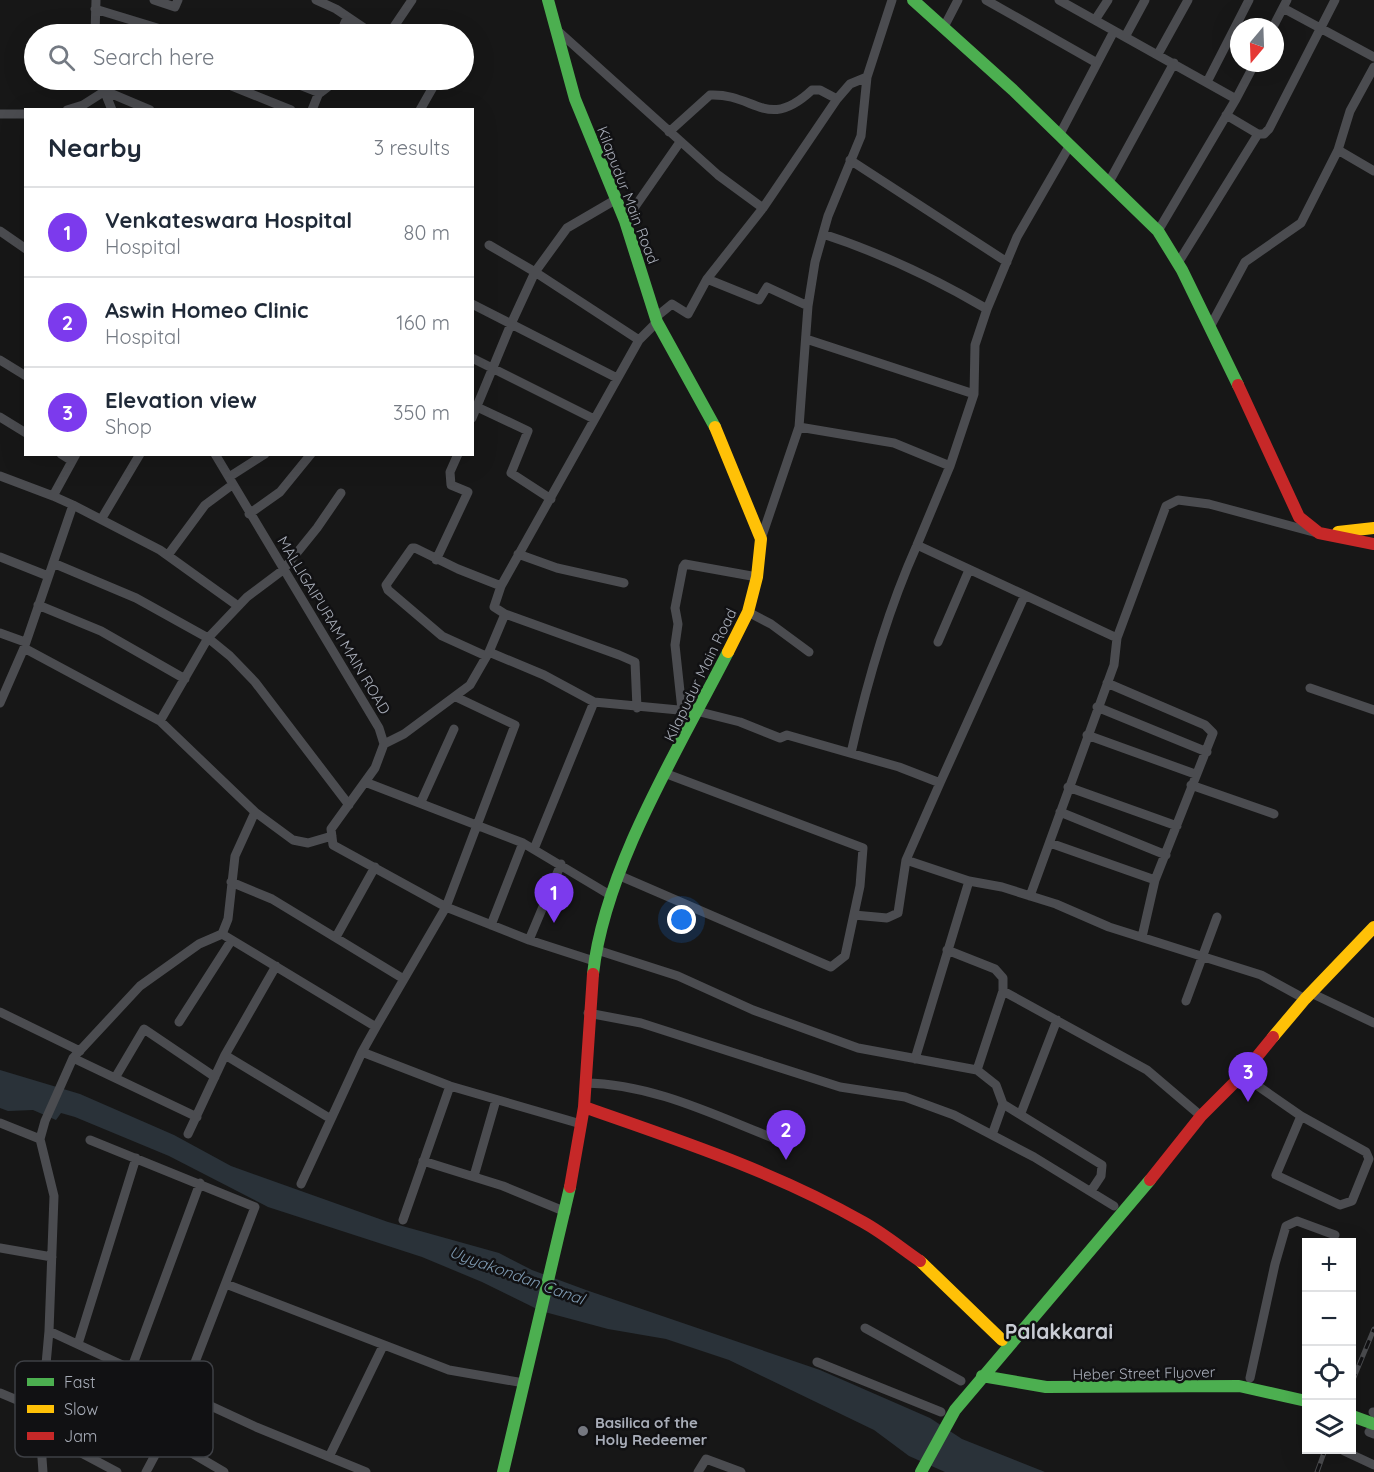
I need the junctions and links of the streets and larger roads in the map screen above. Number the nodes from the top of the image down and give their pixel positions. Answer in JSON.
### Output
{"nodes":[{"id":1,"x":154,"y":0,"type":"edge"},
{"id":2,"x":178,"y":0,"type":"edge"},
{"id":3,"x":316,"y":0,"type":"edge"},
{"id":4,"x":412,"y":0,"type":"edge"},
{"id":5,"x":548,"y":0,"type":"edge"},
{"id":6,"x":892,"y":0,"type":"edge"},
{"id":7,"x":913,"y":0,"type":"edge"},
{"id":8,"x":958,"y":0,"type":"edge"},
{"id":9,"x":986,"y":0,"type":"edge"},
{"id":10,"x":1059,"y":0,"type":"edge"},
{"id":11,"x":1108,"y":0,"type":"edge"},
{"id":12,"x":1145,"y":0,"type":"edge"},
{"id":13,"x":1188,"y":0,"type":"edge"},
{"id":14,"x":1249,"y":0,"type":"edge"},
{"id":15,"x":1335,"y":0,"type":"edge"},
{"id":16,"x":1285,"y":4,"type":"edge"},
{"id":17,"x":95,"y":5,"type":"edge"},
{"id":18,"x":338,"y":5,"type":"edge"},
{"id":19,"x":347,"y":18,"type":"junction"},
{"id":20,"x":1278,"y":18,"type":"edge"},
{"id":21,"x":1095,"y":20,"type":"junction"},
{"id":22,"x":95,"y":24,"type":"edge"},
{"id":23,"x":149,"y":24,"type":"edge"},
{"id":24,"x":344,"y":24,"type":"edge"},
{"id":25,"x":357,"y":24,"type":"edge"},
{"id":26,"x":396,"y":24,"type":"edge"},
{"id":27,"x":944,"y":27,"type":"junction"},
{"id":28,"x":1320,"y":28,"type":"junction"},
{"id":29,"x":558,"y":31,"type":"junction"},
{"id":30,"x":1114,"y":31,"type":"junction"},
{"id":31,"x":1125,"y":37,"type":"junction"},
{"id":32,"x":1158,"y":54,"type":"junction"},
{"id":33,"x":1374,"y":57,"type":"edge"},
{"id":34,"x":1097,"y":63,"type":"junction"},
{"id":35,"x":1174,"y":63,"type":"junction"},
{"id":36,"x":1374,"y":67,"type":"edge"},
{"id":37,"x":1250,"y":72,"type":"edge"},
{"id":38,"x":867,"y":77,"type":"junction"},
{"id":39,"x":1207,"y":82,"type":"junction"},
{"id":40,"x":242,"y":90,"type":"edge"},
{"id":41,"x":313,"y":90,"type":"edge"},
{"id":42,"x":321,"y":90,"type":"edge"},
{"id":43,"x":324,"y":90,"type":"edge"},
{"id":44,"x":431,"y":90,"type":"edge"},
{"id":45,"x":105,"y":92,"type":"junction"},
{"id":46,"x":320,"y":93,"type":"junction"},
{"id":47,"x":837,"y":99,"type":"junction"},
{"id":48,"x":1236,"y":99,"type":"junction"},
{"id":49,"x":73,"y":108,"type":"edge"},
{"id":50,"x":111,"y":108,"type":"edge"},
{"id":51,"x":145,"y":108,"type":"edge"},
{"id":52,"x":286,"y":108,"type":"edge"},
{"id":53,"x":313,"y":108,"type":"edge"},
{"id":54,"x":421,"y":108,"type":"edge"},
{"id":55,"x":0,"y":114,"type":"edge"},
{"id":56,"x":24,"y":114,"type":"edge"},
{"id":57,"x":1226,"y":115,"type":"junction"},
{"id":58,"x":669,"y":132,"type":"junction"},
{"id":59,"x":1060,"y":134,"type":"junction"},
{"id":60,"x":1258,"y":134,"type":"junction"},
{"id":61,"x":680,"y":142,"type":"junction"},
{"id":62,"x":1070,"y":145,"type":"junction"},
{"id":63,"x":1338,"y":150,"type":"junction"},
{"id":64,"x":850,"y":160,"type":"junction"},
{"id":65,"x":1374,"y":171,"type":"edge"},
{"id":66,"x":1109,"y":182,"type":"junction"},
{"id":67,"x":615,"y":200,"type":"junction"},
{"id":68,"x":763,"y":208,"type":"junction"},
{"id":69,"x":625,"y":222,"type":"junction"},
{"id":70,"x":0,"y":231,"type":"edge"},
{"id":71,"x":1158,"y":231,"type":"junction"},
{"id":72,"x":822,"y":234,"type":"junction"},
{"id":73,"x":489,"y":245,"type":"dead end"},
{"id":74,"x":24,"y":248,"type":"edge"},
{"id":75,"x":1007,"y":262,"type":"junction"},
{"id":76,"x":1178,"y":263,"type":"junction"},
{"id":77,"x":536,"y":272,"type":"junction"},
{"id":78,"x":707,"y":279,"type":"junction"},
{"id":79,"x":474,"y":305,"type":"edge"},
{"id":80,"x":808,"y":306,"type":"junction"},
{"id":81,"x":987,"y":309,"type":"junction"},
{"id":82,"x":657,"y":319,"type":"junction"},
{"id":83,"x":511,"y":324,"type":"junction"},
{"id":84,"x":1210,"y":327,"type":"junction"},
{"id":85,"x":806,"y":339,"type":"junction"},
{"id":86,"x":639,"y":340,"type":"junction"},
{"id":87,"x":474,"y":359,"type":"edge"},
{"id":88,"x":0,"y":360,"type":"edge"},
{"id":89,"x":493,"y":368,"type":"junction"},
{"id":90,"x":24,"y":375,"type":"edge"},
{"id":91,"x":617,"y":378,"type":"junction"},
{"id":92,"x":974,"y":394,"type":"junction"},
{"id":93,"x":477,"y":407,"type":"junction"},
{"id":94,"x":474,"y":414,"type":"edge"},
{"id":95,"x":0,"y":417,"type":"edge"},
{"id":96,"x":594,"y":419,"type":"junction"},
{"id":97,"x":799,"y":427,"type":"junction"},
{"id":98,"x":24,"y":432,"type":"edge"},
{"id":99,"x":139,"y":456,"type":"edge"},
{"id":100,"x":216,"y":456,"type":"edge"},
{"id":101,"x":262,"y":456,"type":"edge"},
{"id":102,"x":309,"y":456,"type":"edge"},
{"id":103,"x":457,"y":456,"type":"edge"},
{"id":104,"x":74,"y":458,"type":"edge"},
{"id":105,"x":950,"y":466,"type":"junction"},
{"id":106,"x":0,"y":476,"type":"edge"},
{"id":107,"x":230,"y":481,"type":"junction"},
{"id":108,"x":341,"y":494,"type":"dead end"},
{"id":109,"x":53,"y":496,"type":"junction"},
{"id":110,"x":551,"y":499,"type":"junction"},
{"id":111,"x":73,"y":505,"type":"junction"},
{"id":112,"x":249,"y":514,"type":"junction"},
{"id":113,"x":102,"y":518,"type":"junction"},
{"id":114,"x":1374,"y":528,"type":"edge"},
{"id":115,"x":1319,"y":534,"type":"junction"},
{"id":116,"x":761,"y":539,"type":"junction"},
{"id":117,"x":1374,"y":544,"type":"edge"},
{"id":118,"x":916,"y":545,"type":"junction"},
{"id":119,"x":518,"y":554,"type":"junction"},
{"id":120,"x":168,"y":555,"type":"junction"},
{"id":121,"x":0,"y":557,"type":"edge"},
{"id":122,"x":436,"y":560,"type":"junction"},
{"id":123,"x":53,"y":563,"type":"junction"},
{"id":124,"x":283,"y":570,"type":"junction"},
{"id":125,"x":969,"y":570,"type":"junction"},
{"id":126,"x":48,"y":576,"type":"junction"},
{"id":127,"x":757,"y":577,"type":"junction"},
{"id":128,"x":624,"y":583,"type":"dead end"},
{"id":129,"x":501,"y":586,"type":"junction"},
{"id":130,"x":1024,"y":597,"type":"junction"},
{"id":131,"x":38,"y":605,"type":"junction"},
{"id":132,"x":238,"y":606,"type":"junction"},
{"id":133,"x":747,"y":612,"type":"junction"},
{"id":134,"x":505,"y":614,"type":"junction"},
{"id":135,"x":0,"y":633,"type":"edge"},
{"id":136,"x":208,"y":638,"type":"junction"},
{"id":137,"x":1117,"y":638,"type":"junction"},
{"id":138,"x":938,"y":642,"type":"dead end"},
{"id":139,"x":24,"y":645,"type":"junction"},
{"id":140,"x":809,"y":652,"type":"dead end"},
{"id":141,"x":487,"y":654,"type":"junction"},
{"id":142,"x":185,"y":679,"type":"junction"},
{"id":143,"x":1107,"y":682,"type":"junction"},
{"id":144,"x":1310,"y":688,"type":"dead end"},
{"id":145,"x":456,"y":697,"type":"junction"},
{"id":146,"x":594,"y":702,"type":"junction"},
{"id":147,"x":0,"y":703,"type":"edge"},
{"id":148,"x":1097,"y":707,"type":"junction"},
{"id":149,"x":637,"y":708,"type":"junction"},
{"id":150,"x":682,"y":710,"type":"junction"},
{"id":151,"x":1374,"y":710,"type":"edge"},
{"id":152,"x":700,"y":712,"type":"junction"},
{"id":153,"x":160,"y":721,"type":"junction"},
{"id":154,"x":454,"y":729,"type":"dead end"},
{"id":155,"x":1087,"y":735,"type":"junction"},
{"id":156,"x":384,"y":744,"type":"junction"},
{"id":157,"x":1207,"y":752,"type":"junction"},
{"id":158,"x":851,"y":753,"type":"junction"},
{"id":159,"x":667,"y":774,"type":"junction"},
{"id":160,"x":1195,"y":774,"type":"junction"},
{"id":161,"x":365,"y":782,"type":"junction"},
{"id":162,"x":940,"y":783,"type":"junction"},
{"id":163,"x":1191,"y":785,"type":"junction"},
{"id":164,"x":1068,"y":787,"type":"junction"},
{"id":165,"x":421,"y":802,"type":"junction"},
{"id":166,"x":349,"y":805,"type":"junction"},
{"id":167,"x":255,"y":812,"type":"junction"},
{"id":168,"x":1060,"y":812,"type":"junction"},
{"id":169,"x":1274,"y":814,"type":"dead end"},
{"id":170,"x":478,"y":824,"type":"junction"},
{"id":171,"x":1177,"y":826,"type":"junction"},
{"id":172,"x":332,"y":836,"type":"junction"},
{"id":173,"x":523,"y":843,"type":"junction"},
{"id":174,"x":1050,"y":843,"type":"junction"},
{"id":175,"x":534,"y":849,"type":"junction"},
{"id":176,"x":1166,"y":855,"type":"junction"},
{"id":177,"x":906,"y":860,"type":"junction"},
{"id":178,"x":561,"y":864,"type":"junction"},
{"id":179,"x":375,"y":867,"type":"junction"},
{"id":180,"x":618,"y":875,"type":"junction"},
{"id":181,"x":1155,"y":880,"type":"junction"},
{"id":182,"x":969,"y":881,"type":"junction"},
{"id":183,"x":231,"y":882,"type":"junction"},
{"id":184,"x":610,"y":895,"type":"junction"},
{"id":185,"x":1030,"y":896,"type":"junction"},
{"id":186,"x":446,"y":907,"type":"junction"},
{"id":187,"x":854,"y":915,"type":"junction"},
{"id":188,"x":1217,"y":917,"type":"dead end"},
{"id":189,"x":491,"y":925,"type":"junction"},
{"id":190,"x":1374,"y":927,"type":"edge"},
{"id":191,"x":222,"y":934,"type":"junction"},
{"id":192,"x":336,"y":937,"type":"junction"},
{"id":193,"x":1142,"y":937,"type":"junction"},
{"id":194,"x":529,"y":940,"type":"junction"},
{"id":195,"x":231,"y":941,"type":"junction"},
{"id":196,"x":947,"y":950,"type":"junction"},
{"id":197,"x":596,"y":955,"type":"junction"},
{"id":198,"x":1202,"y":956,"type":"junction"},
{"id":199,"x":276,"y":966,"type":"junction"},
{"id":200,"x":402,"y":978,"type":"junction"},
{"id":201,"x":1002,"y":991,"type":"junction"},
{"id":202,"x":1308,"y":996,"type":"junction"},
{"id":203,"x":1186,"y":1001,"type":"dead end"},
{"id":204,"x":0,"y":1012,"type":"edge"},
{"id":205,"x":588,"y":1013,"type":"junction"},
{"id":206,"x":1057,"y":1020,"type":"junction"},
{"id":207,"x":179,"y":1022,"type":"dead end"},
{"id":208,"x":1374,"y":1023,"type":"edge"},
{"id":209,"x":376,"y":1027,"type":"junction"},
{"id":210,"x":362,"y":1052,"type":"junction"},
{"id":211,"x":77,"y":1054,"type":"junction"},
{"id":212,"x":225,"y":1055,"type":"junction"},
{"id":213,"x":915,"y":1059,"type":"junction"},
{"id":214,"x":977,"y":1070,"type":"junction"},
{"id":215,"x":1242,"y":1075,"type":"junction"},
{"id":216,"x":215,"y":1077,"type":"junction"},
{"id":217,"x":115,"y":1078,"type":"junction"},
{"id":218,"x":585,"y":1083,"type":"junction"},
{"id":219,"x":450,"y":1086,"type":"junction"},
{"id":220,"x":496,"y":1100,"type":"junction"},
{"id":221,"x":1003,"y":1104,"type":"junction"},
{"id":222,"x":584,"y":1107,"type":"junction"},
{"id":223,"x":1021,"y":1113,"type":"junction"},
{"id":224,"x":1201,"y":1116,"type":"junction"},
{"id":225,"x":1301,"y":1116,"type":"junction"},
{"id":226,"x":197,"y":1117,"type":"junction"},
{"id":227,"x":331,"y":1119,"type":"junction"},
{"id":228,"x":0,"y":1123,"type":"edge"},
{"id":229,"x":581,"y":1124,"type":"junction"},
{"id":230,"x":188,"y":1134,"type":"dead end"},
{"id":231,"x":992,"y":1135,"type":"junction"},
{"id":232,"x":773,"y":1138,"type":"dead end"},
{"id":233,"x":40,"y":1139,"type":"junction"},
{"id":234,"x":90,"y":1140,"type":"dead end"},
{"id":235,"x":136,"y":1158,"type":"junction"},
{"id":236,"x":423,"y":1161,"type":"junction"},
{"id":237,"x":474,"y":1176,"type":"junction"},
{"id":238,"x":200,"y":1183,"type":"junction"},
{"id":239,"x":301,"y":1184,"type":"dead end"},
{"id":240,"x":1091,"y":1191,"type":"junction"},
{"id":241,"x":1114,"y":1206,"type":"dead end"},
{"id":242,"x":566,"y":1212,"type":"junction"},
{"id":243,"x":404,"y":1220,"type":"dead end"},
{"id":244,"x":1335,"y":1235,"type":"dead end"},
{"id":245,"x":0,"y":1248,"type":"edge"},
{"id":246,"x":52,"y":1257,"type":"junction"},
{"id":247,"x":226,"y":1284,"type":"junction"},
{"id":248,"x":865,"y":1328,"type":"dead end"},
{"id":249,"x":50,"y":1331,"type":"junction"},
{"id":250,"x":1002,"y":1340,"type":"dead end"},
{"id":251,"x":78,"y":1344,"type":"junction"},
{"id":252,"x":382,"y":1346,"type":"junction"},
{"id":253,"x":46,"y":1361,"type":"edge"},
{"id":254,"x":118,"y":1361,"type":"edge"},
{"id":255,"x":134,"y":1361,"type":"edge"},
{"id":256,"x":196,"y":1361,"type":"edge"},
{"id":257,"x":817,"y":1362,"type":"dead end"},
{"id":258,"x":982,"y":1376,"type":"junction"},
{"id":259,"x":1250,"y":1378,"type":"dead end"},
{"id":260,"x":961,"y":1381,"type":"dead end"},
{"id":261,"x":524,"y":1383,"type":"junction"},
{"id":262,"x":0,"y":1393,"type":"edge"},
{"id":263,"x":15,"y":1399,"type":"edge"},
{"id":264,"x":1302,"y":1400,"type":"edge"},
{"id":265,"x":213,"y":1406,"type":"edge"},
{"id":266,"x":941,"y":1412,"type":"dead end"},
{"id":267,"x":1356,"y":1417,"type":"edge"},
{"id":268,"x":1373,"y":1423,"type":"edge"},
{"id":269,"x":1350,"y":1454,"type":"edge"},
{"id":270,"x":42,"y":1457,"type":"edge"},
{"id":271,"x":88,"y":1457,"type":"edge"},
{"id":272,"x":155,"y":1457,"type":"edge"},
{"id":273,"x":197,"y":1457,"type":"edge"},
{"id":274,"x":329,"y":1457,"type":"junction"},
{"id":275,"x":1374,"y":1465,"type":"edge"},
{"id":276,"x":43,"y":1472,"type":"edge"},
{"id":277,"x":117,"y":1472,"type":"edge"},
{"id":278,"x":146,"y":1472,"type":"edge"},
{"id":279,"x":224,"y":1472,"type":"edge"},
{"id":280,"x":366,"y":1472,"type":"edge"},
{"id":281,"x":503,"y":1472,"type":"edge"},
{"id":282,"x":698,"y":1472,"type":"edge"},
{"id":283,"x":741,"y":1472,"type":"edge"},
{"id":284,"x":921,"y":1472,"type":"edge"}],
"edges":[{"from":1,"to":2,"type":"street"},
{"from":3,"to":18,"type":"street"},
{"from":4,"to":26,"type":"street"},
{"from":5,"to":29,"type":"street","name":"Kilapudur Main Road"},
{"from":6,"to":38,"type":"street"},
{"from":7,"to":27,"type":"street"},
{"from":8,"to":27,"type":"street"},
{"from":9,"to":34,"type":"street"},
{"from":10,"to":21,"type":"street"},
{"from":11,"to":21,"type":"street"},
{"from":12,"to":31,"type":"street"},
{"from":13,"to":32,"type":"street"},
{"from":14,"to":39,"type":"street"},
{"from":15,"to":28,"type":"street"},
{"from":16,"to":20,"type":"street"},
{"from":16,"to":28,"type":"street"},
{"from":17,"to":22,"type":"street"},
{"from":17,"to":23,"type":"street"},
{"from":18,"to":19,"type":"street"},
{"from":19,"to":24,"type":"street"},
{"from":19,"to":25,"type":"street"},
{"from":21,"to":30,"type":"street"},
{"from":27,"to":59,"type":"street"},
{"from":28,"to":33,"type":"street"},
{"from":28,"to":60,"type":"street"},
{"from":29,"to":58,"type":"street"},
{"from":29,"to":67,"type":"street","name":"Kilapudur Main Road"},
{"from":30,"to":31,"type":"street"},
{"from":30,"to":34,"type":"street"},
{"from":31,"to":32,"type":"street"},
{"from":32,"to":35,"type":"street"},
{"from":34,"to":59,"type":"street"},
{"from":35,"to":39,"type":"street"},
{"from":35,"to":66,"type":"street"},
{"from":36,"to":63,"type":"street"},
{"from":37,"to":48,"type":"street"},
{"from":38,"to":47,"type":"street"},
{"from":38,"to":64,"type":"street"},
{"from":39,"to":48,"type":"street"},
{"from":40,"to":52,"type":"street"},
{"from":41,"to":46,"type":"street"},
{"from":42,"to":46,"type":"street"},
{"from":43,"to":46,"type":"street"},
{"from":44,"to":54,"type":"street"},
{"from":45,"to":49,"type":"street"},
{"from":45,"to":50,"type":"street"},
{"from":45,"to":51,"type":"street"},
{"from":46,"to":53,"type":"street"},
{"from":47,"to":58,"type":"street"},
{"from":47,"to":68,"type":"street"},
{"from":48,"to":57,"type":"street"},
{"from":55,"to":56,"type":"street"},
{"from":57,"to":60,"type":"street"},
{"from":57,"to":71,"type":"street"},
{"from":58,"to":61,"type":"street"},
{"from":59,"to":62,"type":"street"},
{"from":60,"to":76,"type":"street"},
{"from":61,"to":68,"type":"street"},
{"from":61,"to":69,"type":"street"},
{"from":62,"to":66,"type":"street"},
{"from":62,"to":75,"type":"street"},
{"from":63,"to":65,"type":"street"},
{"from":63,"to":84,"type":"street"},
{"from":64,"to":72,"type":"street"},
{"from":64,"to":75,"type":"street"},
{"from":66,"to":71,"type":"street"},
{"from":67,"to":69,"type":"street","name":"Kilapudur Main Road"},
{"from":67,"to":77,"type":"street"},
{"from":68,"to":78,"type":"street"},
{"from":69,"to":82,"type":"street","name":"Kilapudur Main Road"},
{"from":70,"to":74,"type":"street"},
{"from":71,"to":76,"type":"street"},
{"from":72,"to":80,"type":"street"},
{"from":72,"to":81,"type":"street"},
{"from":73,"to":77,"type":"street"},
{"from":75,"to":81,"type":"street"},
{"from":76,"to":84,"type":"street"},
{"from":77,"to":83,"type":"street"},
{"from":77,"to":86,"type":"street"},
{"from":78,"to":80,"type":"street"},
{"from":78,"to":82,"type":"street"},
{"from":79,"to":83,"type":"street"},
{"from":80,"to":85,"type":"street"},
{"from":81,"to":92,"type":"street"},
{"from":82,"to":86,"type":"street"},
{"from":82,"to":116,"type":"street","name":"Kilapudur Main Road"},
{"from":83,"to":89,"type":"street"},
{"from":83,"to":91,"type":"street"},
{"from":84,"to":115,"type":"street"},
{"from":85,"to":92,"type":"street"},
{"from":85,"to":97,"type":"street"},
{"from":86,"to":91,"type":"street"},
{"from":87,"to":89,"type":"street"},
{"from":88,"to":90,"type":"street"},
{"from":89,"to":93,"type":"street"},
{"from":89,"to":96,"type":"street"},
{"from":91,"to":96,"type":"street"},
{"from":92,"to":105,"type":"street"},
{"from":93,"to":94,"type":"street"},
{"from":93,"to":110,"type":"street"},
{"from":95,"to":98,"type":"street"},
{"from":96,"to":110,"type":"street"},
{"from":97,"to":105,"type":"street"},
{"from":97,"to":116,"type":"street"},
{"from":99,"to":113,"type":"street"},
{"from":100,"to":107,"type":"street","name":"MALLIGAIPURAM MAIN ROAD"},
{"from":101,"to":107,"type":"street"},
{"from":102,"to":112,"type":"street"},
{"from":103,"to":122,"type":"street"},
{"from":104,"to":109,"type":"street"},
{"from":105,"to":118,"type":"street"},
{"from":106,"to":109,"type":"street"},
{"from":107,"to":112,"type":"street","name":"MALLIGAIPURAM MAIN ROAD"},
{"from":107,"to":120,"type":"street"},
{"from":108,"to":124,"type":"street"},
{"from":109,"to":111,"type":"street"},
{"from":110,"to":119,"type":"street"},
{"from":111,"to":113,"type":"street"},
{"from":111,"to":123,"type":"street"},
{"from":112,"to":124,"type":"street","name":"MALLIGAIPURAM MAIN ROAD"},
{"from":113,"to":120,"type":"street"},
{"from":114,"to":115,"type":"street"},
{"from":115,"to":117,"type":"street"},
{"from":115,"to":137,"type":"street"},
{"from":116,"to":127,"type":"street","name":"Kilapudur Main Road"},
{"from":118,"to":125,"type":"street"},
{"from":118,"to":158,"type":"street"},
{"from":119,"to":128,"type":"street"},
{"from":119,"to":129,"type":"street"},
{"from":120,"to":132,"type":"street"},
{"from":121,"to":126,"type":"street"},
{"from":122,"to":129,"type":"street"},
{"from":122,"to":141,"type":"street"},
{"from":123,"to":126,"type":"street"},
{"from":123,"to":136,"type":"street"},
{"from":124,"to":132,"type":"street"},
{"from":124,"to":156,"type":"street","name":"MALLIGAIPURAM MAIN ROAD"},
{"from":125,"to":130,"type":"street"},
{"from":125,"to":138,"type":"street"},
{"from":126,"to":131,"type":"street"},
{"from":127,"to":133,"type":"street","name":"Kilapudur Main Road"},
{"from":127,"to":150,"type":"street"},
{"from":129,"to":134,"type":"street"},
{"from":130,"to":137,"type":"street"},
{"from":130,"to":162,"type":"street"},
{"from":131,"to":139,"type":"street"},
{"from":131,"to":142,"type":"street"},
{"from":132,"to":136,"type":"street"},
{"from":133,"to":140,"type":"street"},
{"from":133,"to":152,"type":"street","name":"Kilapudur Main Road"},
{"from":134,"to":141,"type":"street"},
{"from":134,"to":149,"type":"street"},
{"from":135,"to":139,"type":"street"},
{"from":136,"to":142,"type":"street"},
{"from":136,"to":166,"type":"street"},
{"from":137,"to":143,"type":"street"},
{"from":139,"to":147,"type":"street"},
{"from":139,"to":153,"type":"street"},
{"from":141,"to":145,"type":"street"},
{"from":141,"to":146,"type":"street"},
{"from":142,"to":153,"type":"street"},
{"from":143,"to":148,"type":"street"},
{"from":143,"to":157,"type":"street"},
{"from":144,"to":151,"type":"street"},
{"from":145,"to":156,"type":"street"},
{"from":145,"to":170,"type":"street"},
{"from":146,"to":149,"type":"street"},
{"from":146,"to":175,"type":"street"},
{"from":148,"to":155,"type":"street"},
{"from":148,"to":157,"type":"street"},
{"from":149,"to":150,"type":"street"},
{"from":150,"to":152,"type":"street"},
{"from":152,"to":158,"type":"street"},
{"from":152,"to":159,"type":"street","name":"Kilapudur Main Road"},
{"from":153,"to":167,"type":"street"},
{"from":154,"to":165,"type":"street"},
{"from":155,"to":160,"type":"street"},
{"from":155,"to":164,"type":"street"},
{"from":156,"to":161,"type":"street"},
{"from":157,"to":160,"type":"street"},
{"from":158,"to":162,"type":"street"},
{"from":159,"to":180,"type":"street","name":"Kilapudur Main Road"},
{"from":159,"to":187,"type":"street"},
{"from":160,"to":163,"type":"street"},
{"from":161,"to":165,"type":"street"},
{"from":161,"to":166,"type":"street"},
{"from":162,"to":177,"type":"street"},
{"from":163,"to":169,"type":"street"},
{"from":163,"to":171,"type":"street"},
{"from":164,"to":168,"type":"street"},
{"from":164,"to":171,"type":"street"},
{"from":165,"to":170,"type":"street"},
{"from":166,"to":172,"type":"street"},
{"from":167,"to":172,"type":"street"},
{"from":167,"to":183,"type":"street"},
{"from":168,"to":174,"type":"street"},
{"from":168,"to":176,"type":"street"},
{"from":170,"to":173,"type":"street"},
{"from":170,"to":186,"type":"street"},
{"from":171,"to":176,"type":"street"},
{"from":172,"to":179,"type":"street"},
{"from":173,"to":175,"type":"street"},
{"from":173,"to":189,"type":"street"},
{"from":174,"to":181,"type":"street"},
{"from":174,"to":185,"type":"street"},
{"from":175,"to":178,"type":"street"},
{"from":176,"to":181,"type":"street"},
{"from":177,"to":182,"type":"street"},
{"from":177,"to":187,"type":"street"},
{"from":178,"to":184,"type":"street"},
{"from":178,"to":194,"type":"street"},
{"from":179,"to":186,"type":"street"},
{"from":179,"to":192,"type":"street"},
{"from":180,"to":184,"type":"street","name":"Kilapudur Main Road"},
{"from":180,"to":187,"type":"street"},
{"from":181,"to":193,"type":"street"},
{"from":182,"to":185,"type":"street"},
{"from":182,"to":196,"type":"street"},
{"from":183,"to":191,"type":"street"},
{"from":183,"to":192,"type":"street"},
{"from":184,"to":197,"type":"street","name":"Kilapudur Main Road"},
{"from":185,"to":193,"type":"street"},
{"from":186,"to":189,"type":"street"},
{"from":186,"to":200,"type":"street"},
{"from":188,"to":198,"type":"street"},
{"from":189,"to":194,"type":"street"},
{"from":190,"to":202,"type":"street"},
{"from":191,"to":195,"type":"street"},
{"from":191,"to":211,"type":"street"},
{"from":192,"to":200,"type":"street"},
{"from":193,"to":198,"type":"street"},
{"from":194,"to":197,"type":"street"},
{"from":195,"to":199,"type":"street"},
{"from":195,"to":207,"type":"street"},
{"from":196,"to":201,"type":"street"},
{"from":196,"to":213,"type":"street"},
{"from":197,"to":205,"type":"street","name":"Kilapudur Main Road"},
{"from":197,"to":213,"type":"street"},
{"from":198,"to":202,"type":"street"},
{"from":198,"to":203,"type":"street"},
{"from":199,"to":209,"type":"street"},
{"from":199,"to":212,"type":"street"},
{"from":200,"to":209,"type":"street"},
{"from":201,"to":206,"type":"street"},
{"from":201,"to":214,"type":"street"},
{"from":202,"to":208,"type":"street"},
{"from":202,"to":215,"type":"street"},
{"from":204,"to":211,"type":"street"},
{"from":205,"to":218,"type":"street","name":"Kilapudur Main Road"},
{"from":205,"to":231,"type":"street"},
{"from":206,"to":223,"type":"street"},
{"from":206,"to":224,"type":"street"},
{"from":209,"to":210,"type":"street"},
{"from":210,"to":219,"type":"street"},
{"from":210,"to":227,"type":"street"},
{"from":211,"to":217,"type":"street"},
{"from":211,"to":233,"type":"street"},
{"from":212,"to":216,"type":"street"},
{"from":212,"to":227,"type":"street"},
{"from":213,"to":214,"type":"street"},
{"from":214,"to":221,"type":"street"},
{"from":215,"to":224,"type":"street"},
{"from":215,"to":225,"type":"street"},
{"from":216,"to":217,"type":"street"},
{"from":216,"to":226,"type":"street"},
{"from":217,"to":226,"type":"street"},
{"from":218,"to":222,"type":"street","name":"Kilapudur Main Road"},
{"from":218,"to":232,"type":"street"},
{"from":219,"to":220,"type":"street"},
{"from":219,"to":236,"type":"street"},
{"from":220,"to":229,"type":"street"},
{"from":220,"to":237,"type":"street"},
{"from":221,"to":223,"type":"street"},
{"from":221,"to":231,"type":"street"},
{"from":222,"to":229,"type":"street","name":"Kilapudur Main Road"},
{"from":222,"to":250,"type":"street"},
{"from":223,"to":240,"type":"street"},
{"from":224,"to":258,"type":"street"},
{"from":225,"to":225,"type":"street"},
{"from":226,"to":230,"type":"street"},
{"from":227,"to":239,"type":"street"},
{"from":228,"to":233,"type":"street"},
{"from":229,"to":242,"type":"street","name":"Kilapudur Main Road"},
{"from":231,"to":240,"type":"street"},
{"from":233,"to":246,"type":"street"},
{"from":234,"to":235,"type":"street"},
{"from":235,"to":238,"type":"street"},
{"from":235,"to":251,"type":"street"},
{"from":236,"to":237,"type":"street"},
{"from":236,"to":243,"type":"street"},
{"from":237,"to":242,"type":"street"},
{"from":238,"to":247,"type":"street"},
{"from":238,"to":255,"type":"street"},
{"from":240,"to":241,"type":"street"},
{"from":242,"to":261,"type":"street","name":"Kilapudur Main Road"},
{"from":244,"to":259,"type":"street"},
{"from":245,"to":246,"type":"street"},
{"from":246,"to":249,"type":"street"},
{"from":247,"to":252,"type":"street"},
{"from":247,"to":256,"type":"street"},
{"from":248,"to":260,"type":"street"},
{"from":249,"to":251,"type":"street"},
{"from":249,"to":253,"type":"street"},
{"from":251,"to":254,"type":"street"},
{"from":252,"to":261,"type":"street"},
{"from":252,"to":274,"type":"street"},
{"from":257,"to":266,"type":"street"},
{"from":258,"to":264,"type":"street","name":"Heber Street Flyover"},
{"from":258,"to":284,"type":"street"},
{"from":261,"to":281,"type":"street","name":"Kilapudur Main Road"},
{"from":262,"to":263,"type":"street"},
{"from":265,"to":274,"type":"street"},
{"from":267,"to":268,"type":"street"},
{"from":269,"to":275,"type":"street"},
{"from":270,"to":276,"type":"street"},
{"from":271,"to":277,"type":"street"},
{"from":272,"to":278,"type":"street"},
{"from":273,"to":279,"type":"street"},
{"from":274,"to":280,"type":"street"},
{"from":282,"to":283,"type":"street"}]}
